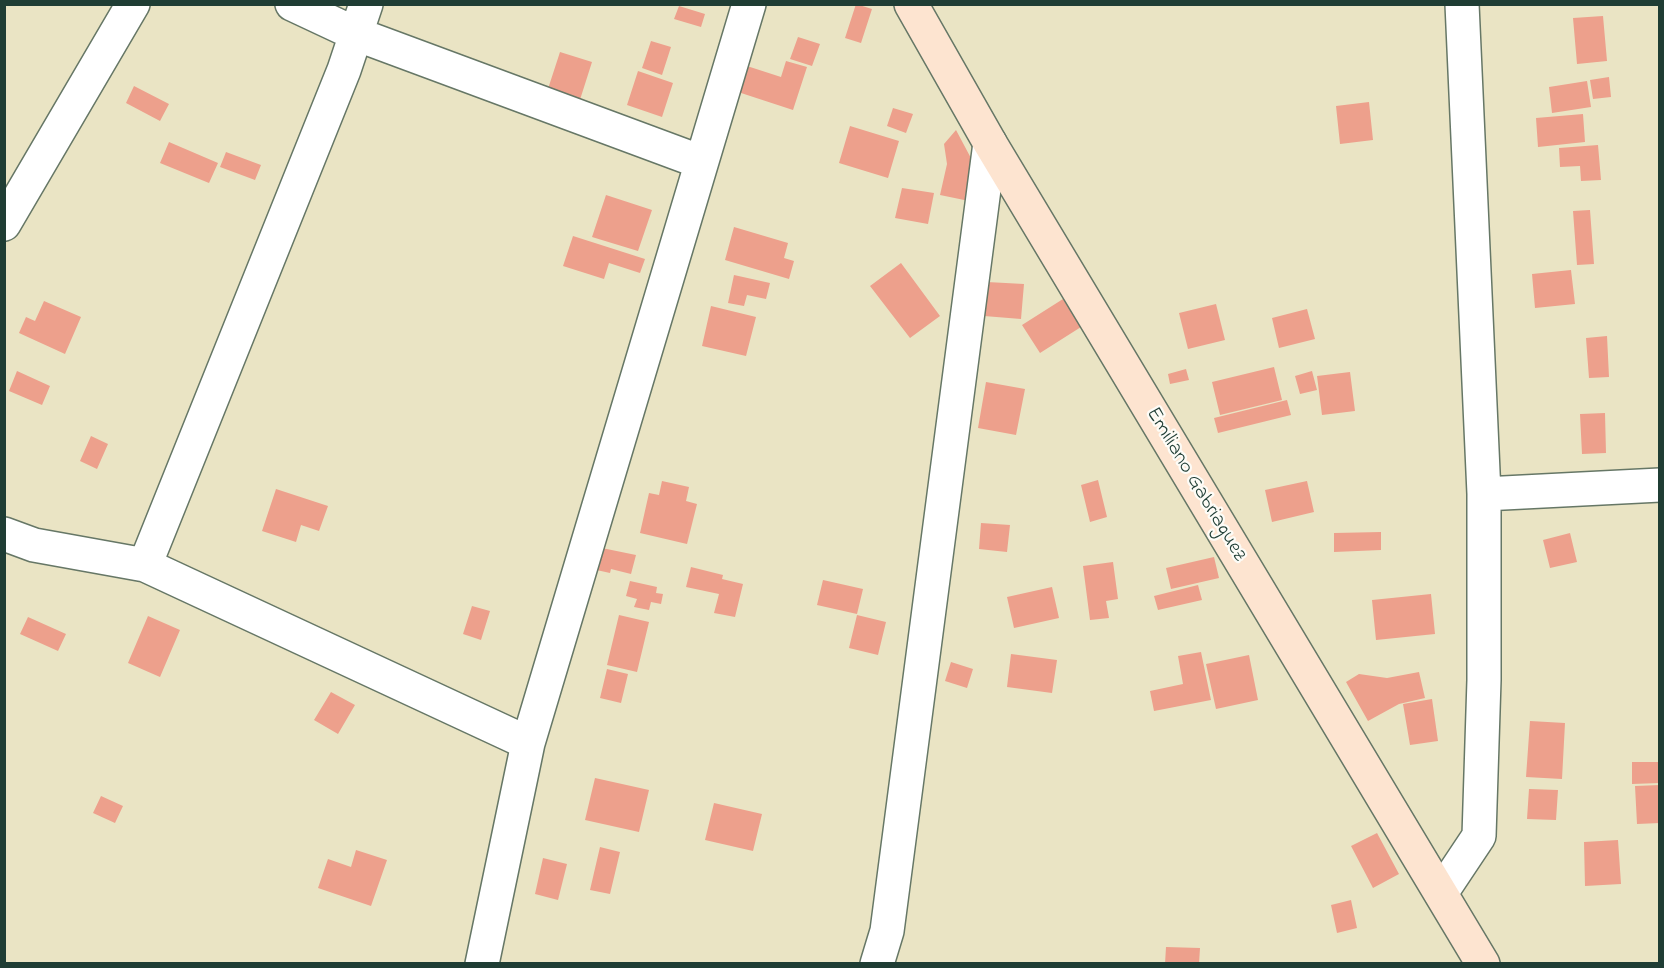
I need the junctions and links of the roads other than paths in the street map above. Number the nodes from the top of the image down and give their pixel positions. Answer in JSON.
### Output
{"nodes":[{"id":1,"x":133,"y":4,"type":"edge"},
{"id":2,"x":292,"y":4,"type":"edge"},
{"id":3,"x":749,"y":4,"type":"edge"},
{"id":4,"x":911,"y":4,"type":"edge"},
{"id":5,"x":1462,"y":4,"type":"edge"},
{"id":6,"x":361,"y":19,"type":"edge"},
{"id":7,"x":990,"y":143,"type":"junction"},
{"id":8,"x":700,"y":162,"type":"junction"},
{"id":9,"x":4,"y":224,"type":"edge"},
{"id":10,"x":1659,"y":485,"type":"edge"},
{"id":11,"x":1484,"y":494,"type":"junction"},
{"id":12,"x":4,"y":534,"type":"edge"},
{"id":13,"x":145,"y":565,"type":"junction"},
{"id":14,"x":528,"y":743,"type":"junction"},
{"id":15,"x":1441,"y":893,"type":"junction"},
{"id":16,"x":482,"y":963,"type":"edge"},
{"id":17,"x":877,"y":963,"type":"edge"},
{"id":18,"x":1483,"y":963,"type":"edge"}],
"edges":[{"from":1,"to":9,"type":"street"},
{"from":2,"to":6,"type":"street"},
{"from":3,"to":8,"type":"street"},
{"from":4,"to":7,"type":"main road","name":"Emiliano Gabriaguez"},
{"from":5,"to":11,"type":"street"},
{"from":6,"to":8,"type":"street"},
{"from":6,"to":13,"type":"street"},
{"from":7,"to":15,"type":"main road","name":"Emiliano Gabriaguez"},
{"from":7,"to":17,"type":"street"},
{"from":8,"to":14,"type":"street"},
{"from":10,"to":11,"type":"street"},
{"from":11,"to":15,"type":"street"},
{"from":12,"to":13,"type":"street"},
{"from":13,"to":14,"type":"street"},
{"from":14,"to":16,"type":"street"},
{"from":15,"to":18,"type":"main road","name":"Emiliano Gabriaguez"}]}
